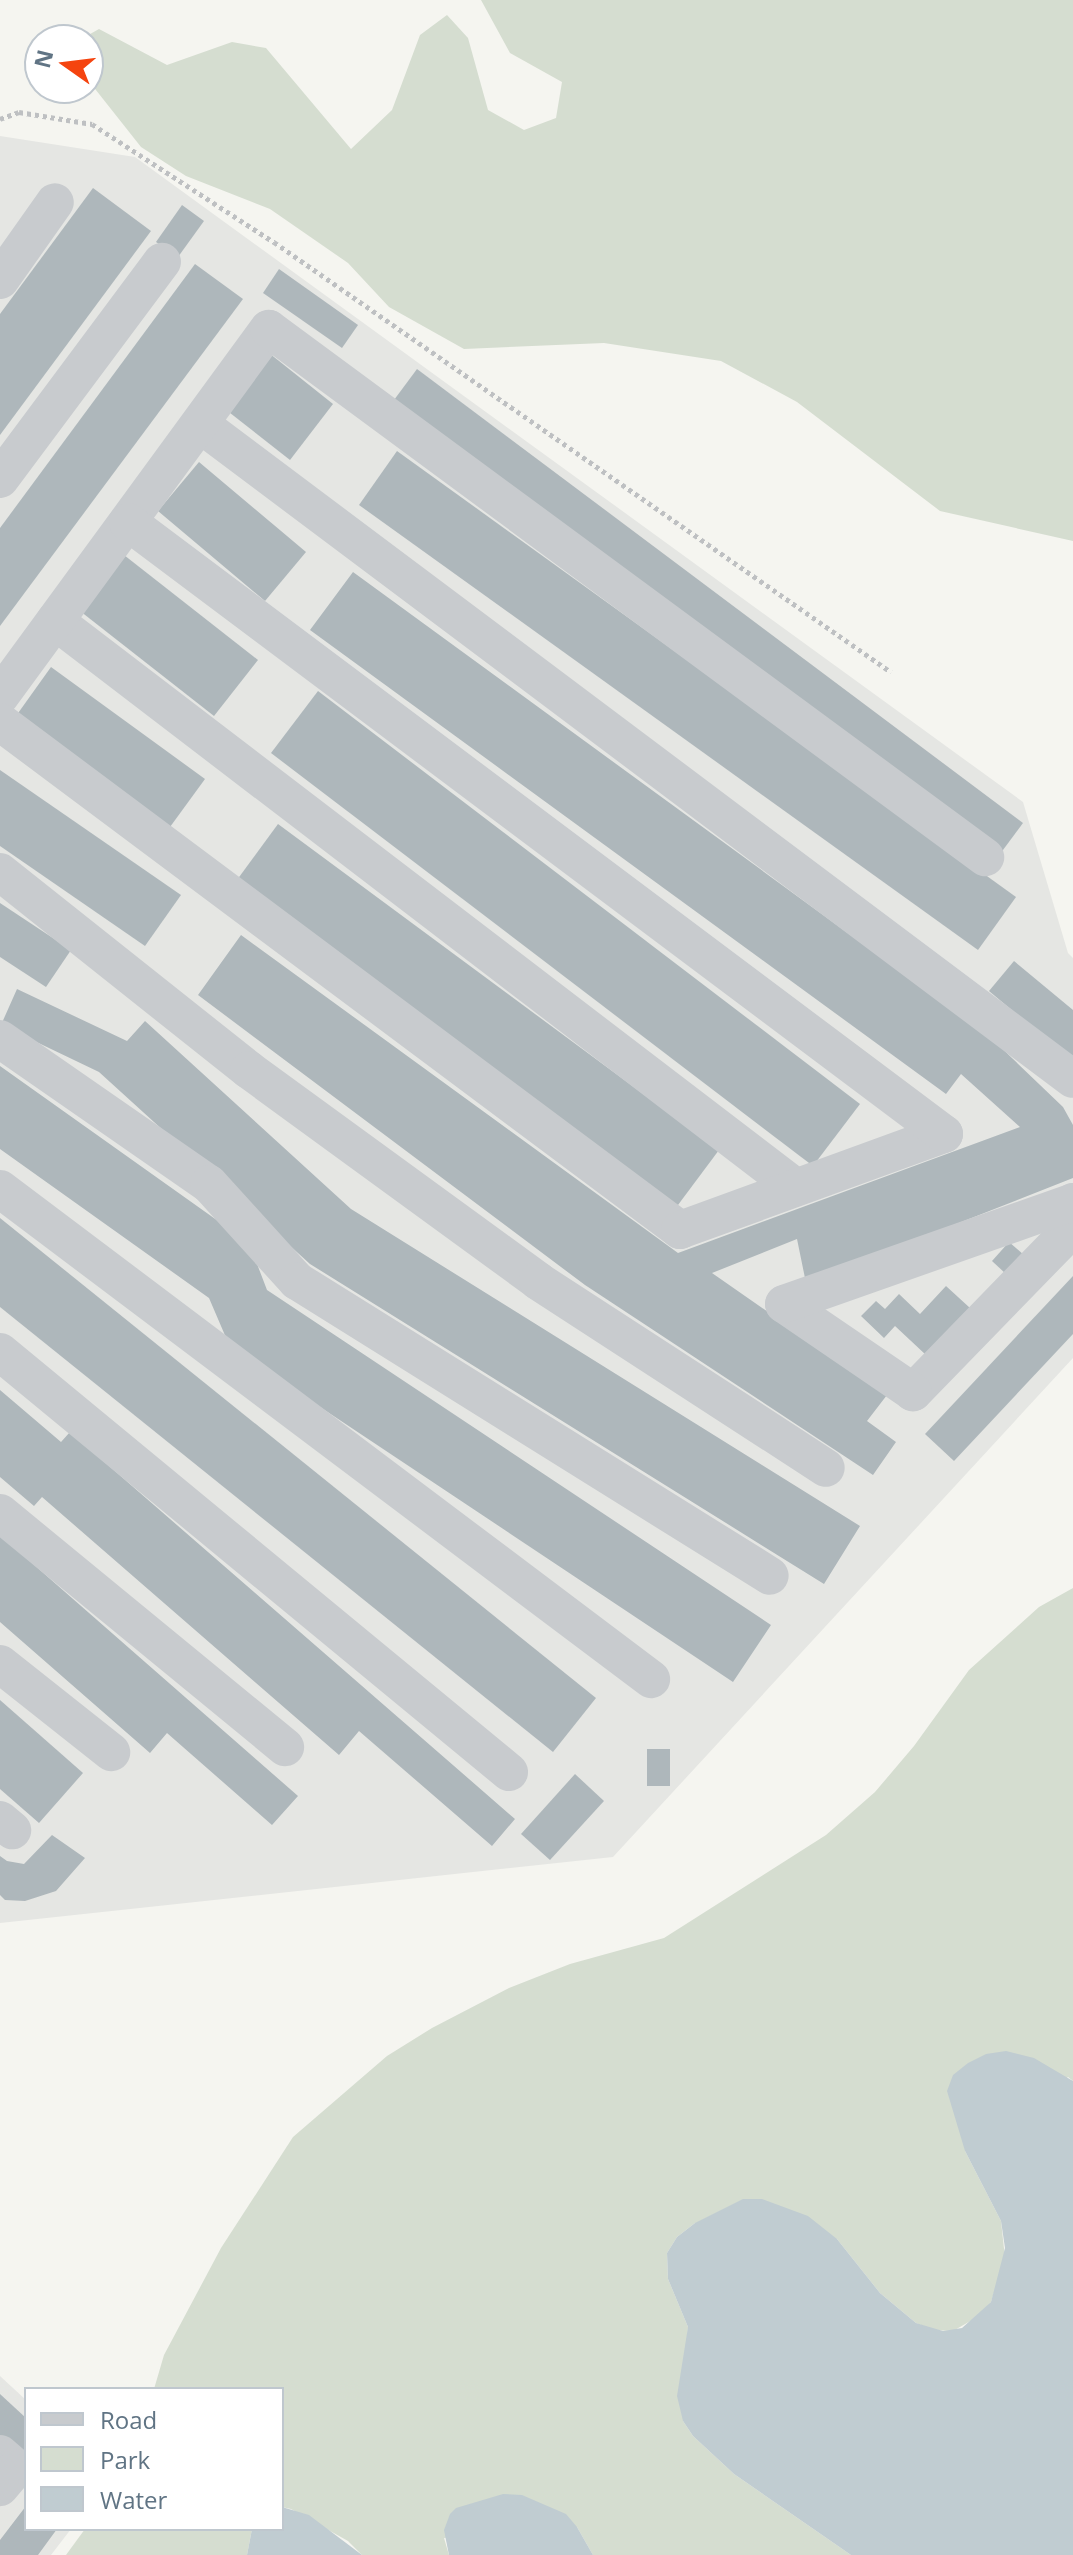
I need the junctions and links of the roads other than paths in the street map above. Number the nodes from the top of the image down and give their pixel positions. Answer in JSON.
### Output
{"nodes":[{"id":1,"x":55,"y":202,"type":"dead end"},
{"id":2,"x":162,"y":262,"type":"dead end"},
{"id":3,"x":0,"y":280,"type":"edge"},
{"id":4,"x":200,"y":424,"type":"junction"},
{"id":5,"x":0,"y":479,"type":"edge"},
{"id":6,"x":128,"y":522,"type":"junction"},
{"id":7,"x":55,"y":621,"type":"junction"},
{"id":8,"x":0,"y":696,"type":"edge"},
{"id":9,"x":0,"y":722,"type":"edge"},
{"id":10,"x":985,"y":857,"type":"dead end"},
{"id":11,"x":0,"y":872,"type":"edge"},
{"id":12,"x":0,"y":1039,"type":"edge"},
{"id":13,"x":1073,"y":1079,"type":"edge"},
{"id":14,"x":795,"y":1187,"type":"junction"},
{"id":15,"x":0,"y":1189,"type":"edge"},
{"id":16,"x":1073,"y":1202,"type":"edge"},
{"id":17,"x":0,"y":1352,"type":"edge"},
{"id":18,"x":826,"y":1468,"type":"dead end"},
{"id":19,"x":0,"y":1513,"type":"edge"},
{"id":20,"x":770,"y":1576,"type":"dead end"},
{"id":21,"x":0,"y":1664,"type":"edge"},
{"id":22,"x":651,"y":1679,"type":"dead end"},
{"id":23,"x":285,"y":1747,"type":"dead end"},
{"id":24,"x":111,"y":1752,"type":"dead end"},
{"id":25,"x":509,"y":1772,"type":"dead end"},
{"id":26,"x":0,"y":2454,"type":"edge"},
{"id":27,"x":0,"y":2487,"type":"edge"}],
"edges":[{"from":1,"to":3,"type":"lane"},
{"from":2,"to":5,"type":"lane"},
{"from":4,"to":6,"type":"lane"},
{"from":4,"to":10,"type":"lane"},
{"from":4,"to":13,"type":"lane"},
{"from":6,"to":7,"type":"lane"},
{"from":6,"to":14,"type":"lane"},
{"from":7,"to":8,"type":"lane"},
{"from":7,"to":14,"type":"lane"},
{"from":9,"to":14,"type":"lane"},
{"from":11,"to":18,"type":"lane"},
{"from":12,"to":20,"type":"lane"},
{"from":15,"to":22,"type":"lane"},
{"from":16,"to":16,"type":"lane"},
{"from":17,"to":25,"type":"lane"},
{"from":19,"to":23,"type":"lane"},
{"from":21,"to":24,"type":"lane"},
{"from":26,"to":27,"type":"lane"}]}
